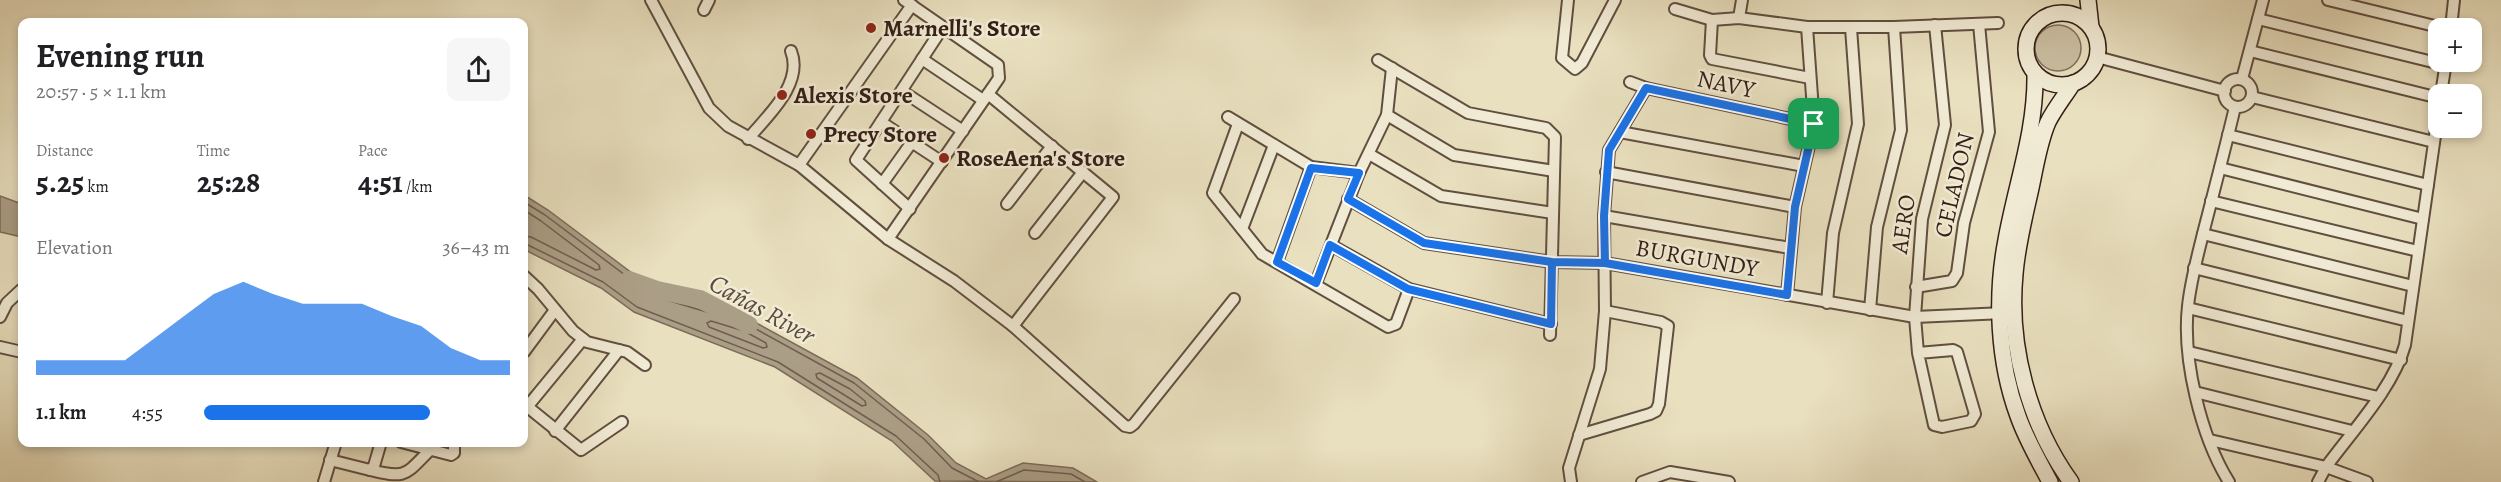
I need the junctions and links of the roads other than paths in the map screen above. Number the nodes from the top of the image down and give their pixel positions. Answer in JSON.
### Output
{"nodes":[{"id":1,"x":651,"y":0,"type":"edge"},
{"id":2,"x":1568,"y":0,"type":"edge"},
{"id":3,"x":1615,"y":0,"type":"edge"},
{"id":4,"x":1742,"y":0,"type":"edge"},
{"id":5,"x":2054,"y":0,"type":"edge"},
{"id":6,"x":2088,"y":0,"type":"edge"},
{"id":7,"x":2263,"y":0,"type":"edge"},
{"id":8,"x":2328,"y":0,"type":"edge"},
{"id":9,"x":2454,"y":0,"type":"edge"},
{"id":10,"x":908,"y":3,"type":"edge"},
{"id":11,"x":1675,"y":9,"type":"dead end"},
{"id":12,"x":2045,"y":16,"type":"junction"},
{"id":13,"x":1739,"y":18,"type":"junction"},
{"id":14,"x":2452,"y":18,"type":"edge"},
{"id":15,"x":2258,"y":19,"type":"junction"},
{"id":16,"x":1712,"y":20,"type":"junction"},
{"id":17,"x":1998,"y":23,"type":"dead end"},
{"id":18,"x":1979,"y":24,"type":"junction"},
{"id":19,"x":2428,"y":24,"type":"edge"},
{"id":20,"x":1935,"y":25,"type":"junction"},
{"id":21,"x":943,"y":27,"type":"junction"},
{"id":22,"x":1807,"y":27,"type":"junction"},
{"id":23,"x":1894,"y":27,"type":"junction"},
{"id":24,"x":2091,"y":27,"type":"junction"},
{"id":25,"x":1851,"y":28,"type":"junction"},
{"id":26,"x":791,"y":51,"type":"dead end"},
{"id":27,"x":2250,"y":51,"type":"junction"},
{"id":28,"x":2097,"y":57,"type":"junction"},
{"id":29,"x":922,"y":59,"type":"junction"},
{"id":30,"x":2428,"y":59,"type":"edge"},
{"id":31,"x":1378,"y":60,"type":"dead end"},
{"id":32,"x":1392,"y":68,"type":"junction"},
{"id":33,"x":2035,"y":74,"type":"junction"},
{"id":34,"x":1810,"y":78,"type":"junction"},
{"id":35,"x":2242,"y":79,"type":"junction"},
{"id":36,"x":1630,"y":82,"type":"dead end"},
{"id":37,"x":2073,"y":83,"type":"junction"},
{"id":38,"x":1646,"y":88,"type":"junction"},
{"id":39,"x":902,"y":91,"type":"junction"},
{"id":40,"x":2225,"y":91,"type":"junction"},
{"id":41,"x":2428,"y":93,"type":"edge"},
{"id":42,"x":986,"y":97,"type":"junction"},
{"id":43,"x":2252,"y":97,"type":"junction"},
{"id":44,"x":2235,"y":107,"type":"junction"},
{"id":45,"x":1387,"y":115,"type":"junction"},
{"id":46,"x":881,"y":122,"type":"junction"},
{"id":47,"x":1814,"y":124,"type":"junction"},
{"id":48,"x":963,"y":131,"type":"junction"},
{"id":49,"x":1620,"y":132,"type":"junction"},
{"id":50,"x":2229,"y":135,"type":"junction"},
{"id":51,"x":2435,"y":138,"type":"edge"},
{"id":52,"x":748,"y":139,"type":"junction"},
{"id":53,"x":912,"y":142,"type":"junction"},
{"id":54,"x":2434,"y":142,"type":"junction"},
{"id":55,"x":1274,"y":145,"type":"junction"},
{"id":56,"x":1052,"y":146,"type":"junction"},
{"id":57,"x":1369,"y":154,"type":"junction"},
{"id":58,"x":942,"y":162,"type":"junction"},
{"id":59,"x":799,"y":165,"type":"junction"},
{"id":60,"x":1804,"y":166,"type":"junction"},
{"id":61,"x":1311,"y":168,"type":"junction"},
{"id":62,"x":2220,"y":168,"type":"junction"},
{"id":63,"x":1554,"y":171,"type":"junction"},
{"id":64,"x":1083,"y":172,"type":"junction"},
{"id":65,"x":1606,"y":172,"type":"junction"},
{"id":66,"x":1359,"y":173,"type":"junction"},
{"id":67,"x":882,"y":184,"type":"junction"},
{"id":68,"x":2428,"y":184,"type":"junction"},
{"id":69,"x":1348,"y":199,"type":"junction"},
{"id":70,"x":2211,"y":201,"type":"junction"},
{"id":71,"x":1007,"y":204,"type":"dead end"},
{"id":72,"x":1795,"y":207,"type":"junction"},
{"id":73,"x":910,"y":209,"type":"junction"},
{"id":74,"x":1553,"y":213,"type":"junction"},
{"id":75,"x":1604,"y":216,"type":"junction"},
{"id":76,"x":2423,"y":219,"type":"junction"},
{"id":77,"x":1242,"y":229,"type":"junction"},
{"id":78,"x":1035,"y":233,"type":"dead end"},
{"id":79,"x":2203,"y":234,"type":"junction"},
{"id":80,"x":888,"y":239,"type":"junction"},
{"id":81,"x":1330,"y":245,"type":"junction"},
{"id":82,"x":1790,"y":248,"type":"junction"},
{"id":83,"x":2418,"y":251,"type":"junction"},
{"id":84,"x":1277,"y":262,"type":"junction"},
{"id":85,"x":1552,"y":262,"type":"junction"},
{"id":86,"x":1605,"y":263,"type":"junction"},
{"id":87,"x":2194,"y":268,"type":"junction"},
{"id":88,"x":528,"y":280,"type":"edge"},
{"id":89,"x":1316,"y":283,"type":"junction"},
{"id":90,"x":2413,"y":286,"type":"junction"},
{"id":91,"x":1916,"y":287,"type":"junction"},
{"id":92,"x":1408,"y":289,"type":"junction"},
{"id":93,"x":18,"y":293,"type":"edge"},
{"id":94,"x":1787,"y":295,"type":"junction"},
{"id":95,"x":1234,"y":299,"type":"dead end"},
{"id":96,"x":1827,"y":303,"type":"junction"},
{"id":97,"x":2187,"y":308,"type":"junction"},
{"id":98,"x":555,"y":310,"type":"junction"},
{"id":99,"x":1870,"y":310,"type":"junction"},
{"id":100,"x":1605,"y":311,"type":"junction"},
{"id":101,"x":2007,"y":313,"type":"junction"},
{"id":102,"x":0,"y":317,"type":"edge"},
{"id":103,"x":1915,"y":317,"type":"junction"},
{"id":104,"x":2408,"y":321,"type":"junction"},
{"id":105,"x":1013,"y":326,"type":"junction"},
{"id":106,"x":583,"y":339,"type":"junction"},
{"id":107,"x":0,"y":347,"type":"edge"},
{"id":108,"x":528,"y":347,"type":"edge"},
{"id":109,"x":619,"y":350,"type":"junction"},
{"id":110,"x":18,"y":351,"type":"edge"},
{"id":111,"x":2189,"y":352,"type":"junction"},
{"id":112,"x":1918,"y":353,"type":"junction"},
{"id":113,"x":2400,"y":360,"type":"junction"},
{"id":114,"x":645,"y":365,"type":"dead end"},
{"id":115,"x":2195,"y":392,"type":"junction"},
{"id":116,"x":2378,"y":397,"type":"junction"},
{"id":117,"x":528,"y":402,"type":"edge"},
{"id":118,"x":528,"y":408,"type":"edge"},
{"id":119,"x":622,"y":422,"type":"dead end"},
{"id":120,"x":555,"y":431,"type":"junction"},
{"id":121,"x":2352,"y":431,"type":"junction"},
{"id":122,"x":1579,"y":435,"type":"junction"},
{"id":123,"x":2210,"y":440,"type":"junction"},
{"id":124,"x":334,"y":447,"type":"edge"},
{"id":125,"x":380,"y":447,"type":"edge"},
{"id":126,"x":419,"y":447,"type":"edge"},
{"id":127,"x":454,"y":447,"type":"edge"},
{"id":128,"x":430,"y":450,"type":"junction"},
{"id":129,"x":330,"y":460,"type":"junction"},
{"id":130,"x":2326,"y":467,"type":"junction"},
{"id":131,"x":370,"y":470,"type":"junction"},
{"id":132,"x":324,"y":482,"type":"edge"},
{"id":133,"x":1571,"y":482,"type":"edge"},
{"id":134,"x":1642,"y":482,"type":"edge"},
{"id":135,"x":1729,"y":482,"type":"edge"},
{"id":136,"x":2050,"y":482,"type":"edge"},
{"id":137,"x":2071,"y":482,"type":"edge"},
{"id":138,"x":2229,"y":482,"type":"edge"},
{"id":139,"x":2318,"y":482,"type":"edge"},
{"id":140,"x":2367,"y":482,"type":"edge"}],
"edges":[{"from":1,"to":52,"type":"street"},
{"from":2,"to":3,"type":"street"},
{"from":4,"to":13,"type":"street"},
{"from":5,"to":12,"type":"main road"},
{"from":6,"to":24,"type":"main road"},
{"from":7,"to":15,"type":"street"},
{"from":8,"to":19,"type":"street"},
{"from":9,"to":14,"type":"street"},
{"from":10,"to":21,"type":"street"},
{"from":10,"to":59,"type":"street"},
{"from":11,"to":16,"type":"street"},
{"from":12,"to":24,"type":"main road"},
{"from":12,"to":33,"type":"main road"},
{"from":13,"to":16,"type":"street"},
{"from":13,"to":22,"type":"street"},
{"from":15,"to":27,"type":"street"},
{"from":15,"to":30,"type":"street"},
{"from":16,"to":34,"type":"street"},
{"from":17,"to":18,"type":"street"},
{"from":18,"to":20,"type":"street"},
{"from":18,"to":91,"type":"street","name":"CELADON"},
{"from":20,"to":23,"type":"street"},
{"from":20,"to":91,"type":"street","name":"AERO"},
{"from":21,"to":29,"type":"street"},
{"from":21,"to":42,"type":"street"},
{"from":22,"to":25,"type":"street"},
{"from":22,"to":34,"type":"street"},
{"from":23,"to":25,"type":"street"},
{"from":23,"to":99,"type":"street"},
{"from":24,"to":28,"type":"main road"},
{"from":25,"to":96,"type":"street"},
{"from":26,"to":52,"type":"street"},
{"from":27,"to":35,"type":"street"},
{"from":27,"to":41,"type":"street"},
{"from":28,"to":37,"type":"main road"},
{"from":28,"to":40,"type":"street"},
{"from":29,"to":39,"type":"street"},
{"from":29,"to":42,"type":"street"},
{"from":31,"to":32,"type":"street"},
{"from":32,"to":45,"type":"street"},
{"from":32,"to":63,"type":"street"},
{"from":33,"to":37,"type":"main road"},
{"from":33,"to":101,"type":"main road"},
{"from":34,"to":47,"type":"street"},
{"from":35,"to":40,"type":"street"},
{"from":35,"to":43,"type":"street"},
{"from":36,"to":38,"type":"street","name":"NAVY"},
{"from":37,"to":101,"type":"main road"},
{"from":38,"to":47,"type":"street","name":"NAVY"},
{"from":38,"to":49,"type":"street"},
{"from":39,"to":46,"type":"street"},
{"from":39,"to":48,"type":"street"},
{"from":40,"to":44,"type":"street"},
{"from":42,"to":48,"type":"street"},
{"from":42,"to":56,"type":"street"},
{"from":43,"to":44,"type":"street"},
{"from":43,"to":54,"type":"street"},
{"from":44,"to":50,"type":"street"},
{"from":45,"to":57,"type":"street"},
{"from":45,"to":63,"type":"street"},
{"from":46,"to":53,"type":"street"},
{"from":46,"to":67,"type":"street"},
{"from":47,"to":60,"type":"street"},
{"from":48,"to":58,"type":"street"},
{"from":49,"to":60,"type":"street"},
{"from":49,"to":65,"type":"street"},
{"from":50,"to":62,"type":"street"},
{"from":50,"to":68,"type":"street"},
{"from":51,"to":54,"type":"street"},
{"from":52,"to":59,"type":"street"},
{"from":53,"to":58,"type":"street"},
{"from":53,"to":67,"type":"street"},
{"from":54,"to":68,"type":"street"},
{"from":55,"to":61,"type":"street"},
{"from":55,"to":77,"type":"street"},
{"from":55,"to":77,"type":"street"},
{"from":56,"to":64,"type":"street"},
{"from":56,"to":71,"type":"street"},
{"from":57,"to":66,"type":"street"},
{"from":57,"to":74,"type":"street"},
{"from":58,"to":73,"type":"street"},
{"from":59,"to":80,"type":"street"},
{"from":60,"to":72,"type":"street"},
{"from":61,"to":66,"type":"street"},
{"from":61,"to":84,"type":"street"},
{"from":62,"to":70,"type":"street"},
{"from":62,"to":76,"type":"street"},
{"from":63,"to":74,"type":"street"},
{"from":64,"to":78,"type":"street"},
{"from":64,"to":105,"type":"street"},
{"from":65,"to":72,"type":"street"},
{"from":65,"to":75,"type":"street"},
{"from":66,"to":69,"type":"street"},
{"from":67,"to":73,"type":"street"},
{"from":68,"to":76,"type":"street"},
{"from":69,"to":81,"type":"street"},
{"from":69,"to":85,"type":"street","name":"BURGUNDY"},
{"from":70,"to":79,"type":"street"},
{"from":70,"to":83,"type":"street"},
{"from":72,"to":82,"type":"street"},
{"from":73,"to":80,"type":"street"},
{"from":74,"to":85,"type":"street"},
{"from":75,"to":82,"type":"street"},
{"from":75,"to":86,"type":"street"},
{"from":76,"to":83,"type":"street"},
{"from":77,"to":84,"type":"street"},
{"from":79,"to":87,"type":"street"},
{"from":79,"to":90,"type":"street"},
{"from":80,"to":105,"type":"street"},
{"from":81,"to":89,"type":"street"},
{"from":81,"to":92,"type":"street"},
{"from":82,"to":94,"type":"street"},
{"from":83,"to":90,"type":"street"},
{"from":84,"to":89,"type":"street"},
{"from":85,"to":86,"type":"street","name":"BURGUNDY"},
{"from":85,"to":92,"type":"street"},
{"from":86,"to":94,"type":"street","name":"BURGUNDY"},
{"from":86,"to":100,"type":"street"},
{"from":87,"to":97,"type":"street"},
{"from":87,"to":104,"type":"street"},
{"from":88,"to":98,"type":"street"},
{"from":89,"to":92,"type":"street"},
{"from":90,"to":104,"type":"street"},
{"from":91,"to":103,"type":"street","name":"AERO"},
{"from":93,"to":102,"type":"street"},
{"from":94,"to":96,"type":"street","name":"BURGUNDY"},
{"from":95,"to":105,"type":"street"},
{"from":96,"to":99,"type":"street","name":"BURGUNDY"},
{"from":97,"to":111,"type":"street"},
{"from":97,"to":113,"type":"street"},
{"from":98,"to":106,"type":"street"},
{"from":98,"to":108,"type":"street"},
{"from":99,"to":103,"type":"street","name":"BURGUNDY"},
{"from":100,"to":122,"type":"street"},
{"from":100,"to":122,"type":"street"},
{"from":101,"to":103,"type":"street","name":"BURGUNDY"},
{"from":101,"to":136,"type":"main road"},
{"from":101,"to":137,"type":"main road"},
{"from":103,"to":112,"type":"street","name":"AERO"},
{"from":104,"to":113,"type":"street"},
{"from":106,"to":109,"type":"street"},
{"from":106,"to":117,"type":"street"},
{"from":107,"to":110,"type":"street"},
{"from":109,"to":114,"type":"street"},
{"from":109,"to":120,"type":"street"},
{"from":111,"to":115,"type":"street"},
{"from":111,"to":116,"type":"street"},
{"from":112,"to":112,"type":"street","name":"AERO"},
{"from":113,"to":116,"type":"street"},
{"from":115,"to":121,"type":"street"},
{"from":115,"to":123,"type":"street"},
{"from":116,"to":121,"type":"street"},
{"from":118,"to":120,"type":"street"},
{"from":119,"to":120,"type":"street"},
{"from":121,"to":130,"type":"street"},
{"from":122,"to":133,"type":"street"},
{"from":123,"to":130,"type":"street"},
{"from":123,"to":138,"type":"street"},
{"from":124,"to":129,"type":"street"},
{"from":125,"to":131,"type":"street"},
{"from":126,"to":128,"type":"street"},
{"from":127,"to":128,"type":"street"},
{"from":128,"to":131,"type":"street"},
{"from":129,"to":131,"type":"street"},
{"from":129,"to":132,"type":"street"},
{"from":130,"to":139,"type":"street"},
{"from":130,"to":140,"type":"street"},
{"from":134,"to":135,"type":"street"}]}
